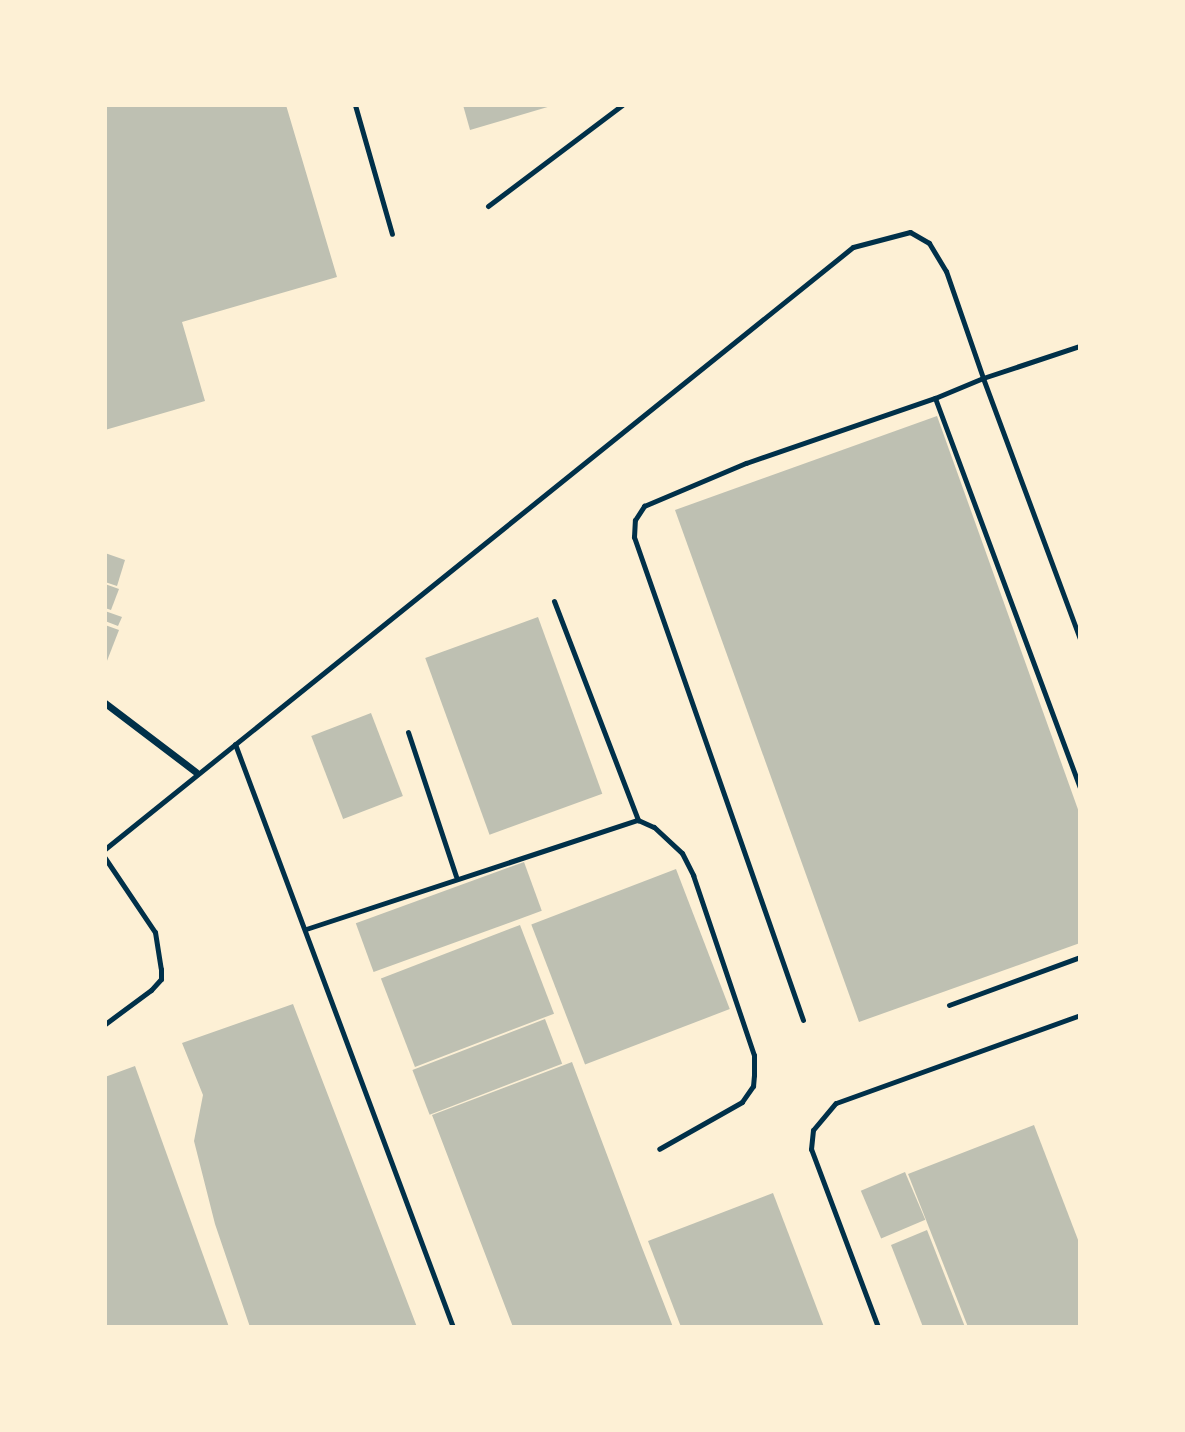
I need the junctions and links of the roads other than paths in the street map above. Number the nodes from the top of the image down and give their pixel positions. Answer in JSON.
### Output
{"nodes":[{"id":1,"x":355,"y":105,"type":"edge"},
{"id":2,"x":622,"y":105,"type":"edge"},
{"id":3,"x":488,"y":206,"type":"dead end"},
{"id":4,"x":392,"y":234,"type":"dead end"},
{"id":5,"x":1080,"y":346,"type":"edge"},
{"id":6,"x":983,"y":378,"type":"junction"},
{"id":7,"x":935,"y":398,"type":"junction"},
{"id":8,"x":554,"y":601,"type":"dead end"},
{"id":9,"x":1080,"y":639,"type":"edge"},
{"id":10,"x":105,"y":703,"type":"edge"},
{"id":11,"x":408,"y":732,"type":"dead end"},
{"id":12,"x":235,"y":744,"type":"junction"},
{"id":13,"x":197,"y":772,"type":"junction"},
{"id":14,"x":1080,"y":787,"type":"edge"},
{"id":15,"x":638,"y":820,"type":"junction"},
{"id":16,"x":105,"y":849,"type":"edge"},
{"id":17,"x":105,"y":858,"type":"edge"},
{"id":18,"x":456,"y":876,"type":"junction"},
{"id":19,"x":306,"y":929,"type":"junction"},
{"id":20,"x":1080,"y":957,"type":"edge"},
{"id":21,"x":949,"y":1005,"type":"dead end"},
{"id":22,"x":1080,"y":1015,"type":"edge"},
{"id":23,"x":803,"y":1020,"type":"dead end"},
{"id":24,"x":105,"y":1024,"type":"edge"},
{"id":25,"x":659,"y":1149,"type":"dead end"},
{"id":26,"x":453,"y":1327,"type":"edge"},
{"id":27,"x":878,"y":1327,"type":"edge"}],
"edges":[{"from":1,"to":4,"type":"lane"},
{"from":2,"to":3,"type":"lane"},
{"from":5,"to":6,"type":"lane"},
{"from":6,"to":7,"type":"lane"},
{"from":6,"to":9,"type":"lane"},
{"from":6,"to":12,"type":"lane"},
{"from":7,"to":14,"type":"lane"},
{"from":7,"to":23,"type":"lane"},
{"from":8,"to":15,"type":"lane"},
{"from":10,"to":13,"type":"street"},
{"from":11,"to":18,"type":"lane"},
{"from":12,"to":13,"type":"lane"},
{"from":12,"to":19,"type":"lane"},
{"from":13,"to":16,"type":"lane"},
{"from":15,"to":18,"type":"lane"},
{"from":15,"to":25,"type":"lane"},
{"from":17,"to":24,"type":"lane"},
{"from":18,"to":19,"type":"lane"},
{"from":19,"to":26,"type":"lane"},
{"from":20,"to":21,"type":"lane"},
{"from":22,"to":27,"type":"lane"}]}
